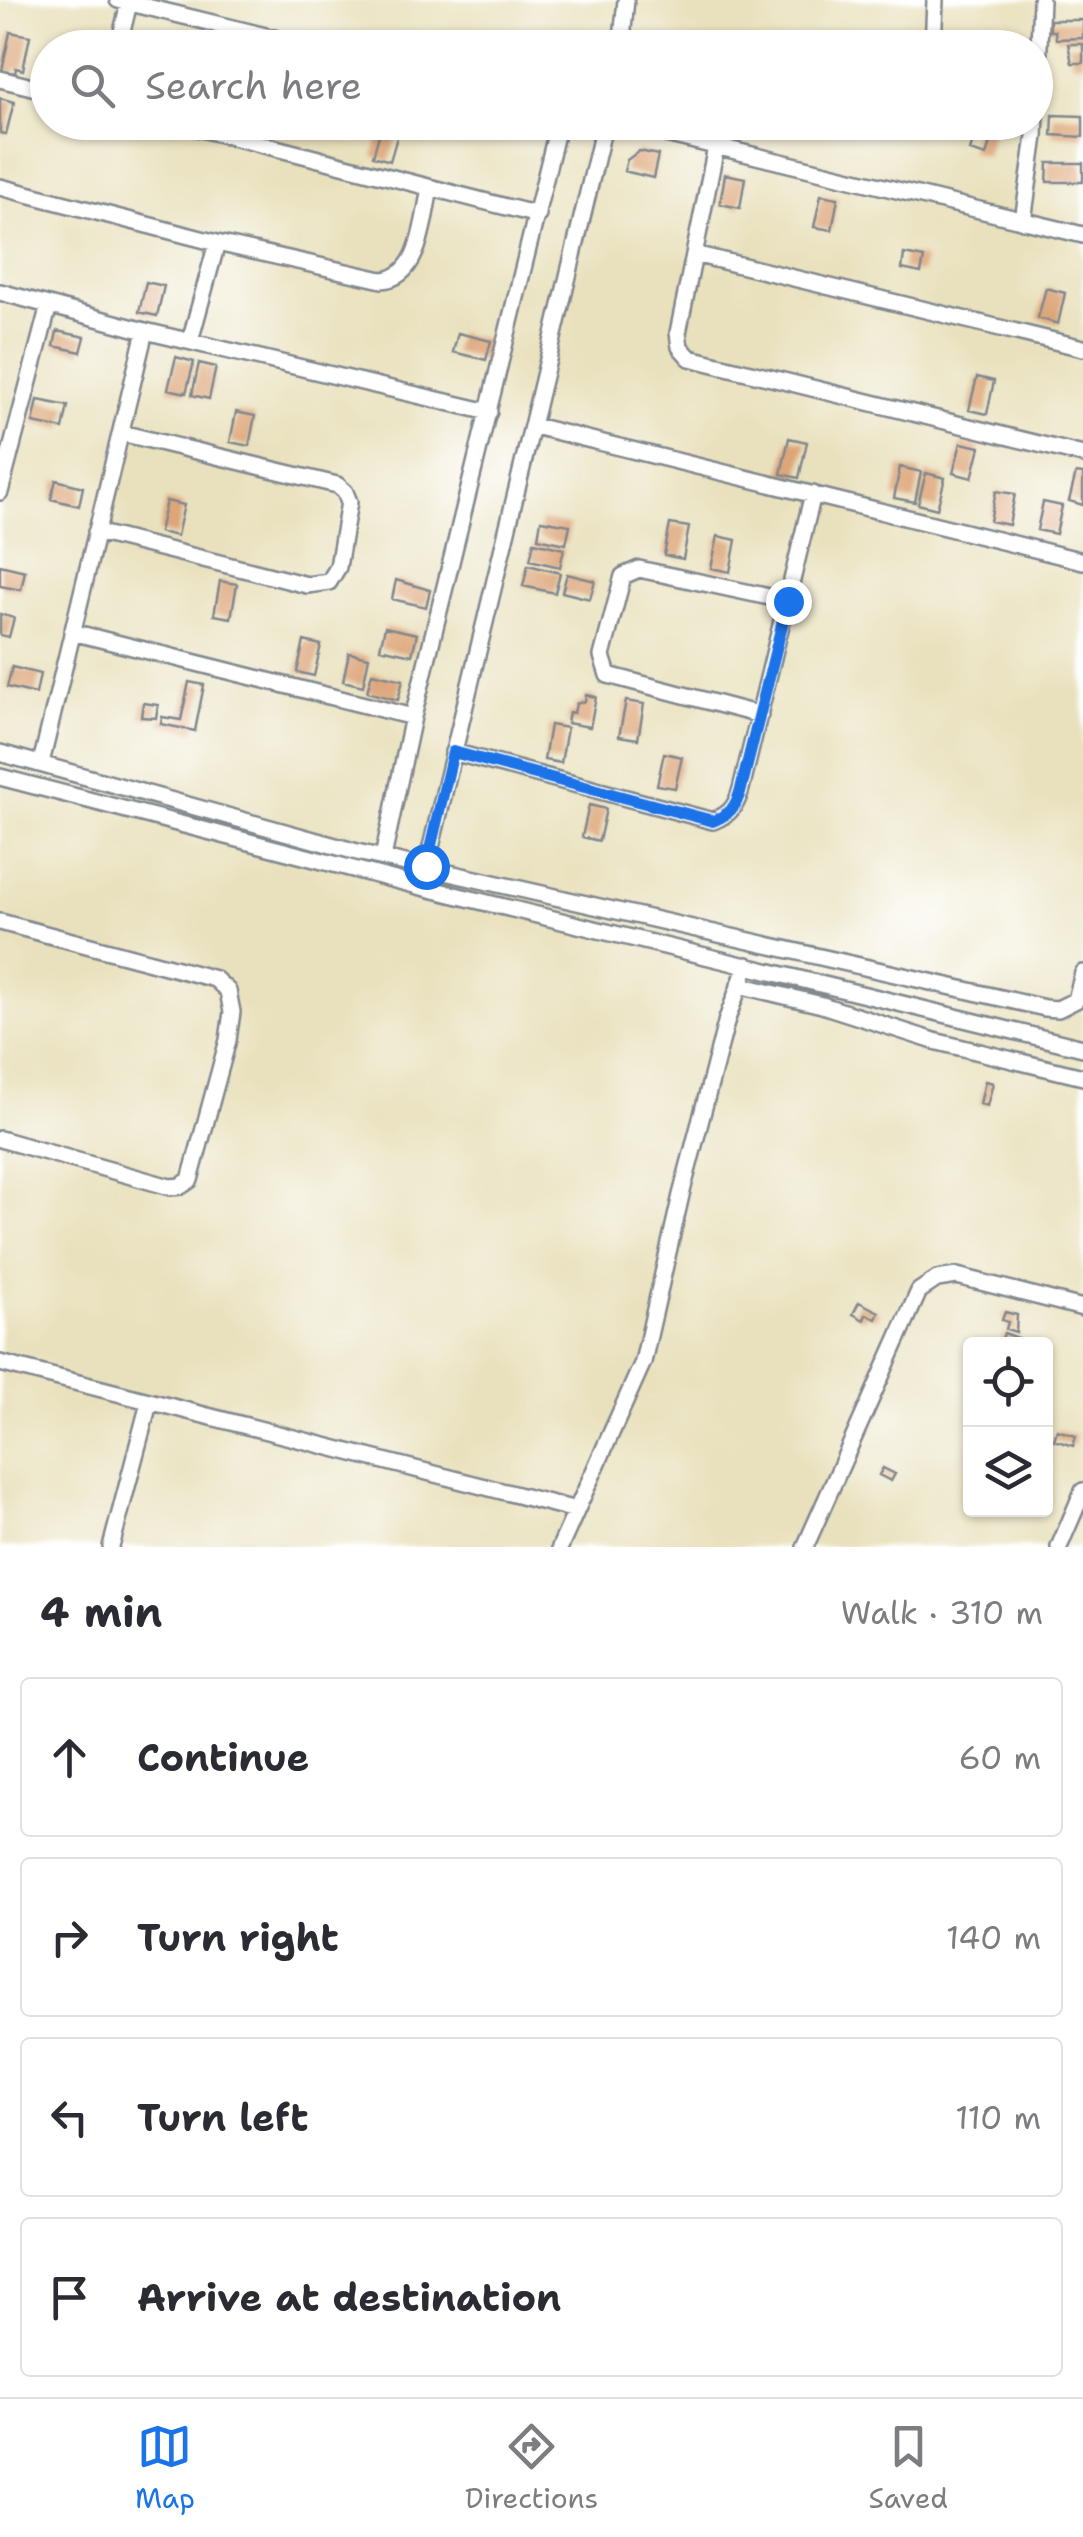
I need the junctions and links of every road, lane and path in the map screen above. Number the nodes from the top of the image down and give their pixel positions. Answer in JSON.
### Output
{"nodes":[{"id":1,"x":626,"y":0,"type":"edge"},
{"id":2,"x":935,"y":0,"type":"edge"},
{"id":3,"x":1041,"y":0,"type":"edge"},
{"id":4,"x":124,"y":1,"type":"edge"},
{"id":5,"x":120,"y":30,"type":"edge"},
{"id":6,"x":241,"y":30,"type":"edge"},
{"id":7,"x":623,"y":30,"type":"edge"},
{"id":8,"x":934,"y":30,"type":"edge"},
{"id":9,"x":1040,"y":30,"type":"edge"},
{"id":10,"x":0,"y":79,"type":"edge"},
{"id":11,"x":30,"y":86,"type":"edge"},
{"id":12,"x":243,"y":140,"type":"edge"},
{"id":13,"x":556,"y":140,"type":"edge"},
{"id":14,"x":601,"y":140,"type":"edge"},
{"id":15,"x":688,"y":140,"type":"edge"},
{"id":16,"x":1032,"y":140,"type":"edge"},
{"id":17,"x":716,"y":147,"type":"junction"},
{"id":18,"x":0,"y":186,"type":"edge"},
{"id":19,"x":430,"y":189,"type":"junction"},
{"id":20,"x":538,"y":215,"type":"junction"},
{"id":21,"x":1023,"y":222,"type":"junction"},
{"id":22,"x":1083,"y":235,"type":"edge"},
{"id":23,"x":218,"y":243,"type":"junction"},
{"id":24,"x":694,"y":254,"type":"junction"},
{"id":25,"x":0,"y":292,"type":"edge"},
{"id":26,"x":49,"y":304,"type":"junction"},
{"id":27,"x":145,"y":330,"type":"junction"},
{"id":28,"x":190,"y":342,"type":"junction"},
{"id":29,"x":1083,"y":348,"type":"edge"},
{"id":30,"x":489,"y":412,"type":"junction"},
{"id":31,"x":534,"y":426,"type":"junction"},
{"id":32,"x":120,"y":433,"type":"junction"},
{"id":33,"x":1083,"y":455,"type":"edge"},
{"id":34,"x":0,"y":492,"type":"edge"},
{"id":35,"x":813,"y":494,"type":"junction"},
{"id":36,"x":96,"y":532,"type":"junction"},
{"id":37,"x":1083,"y":561,"type":"edge"},
{"id":38,"x":788,"y":601,"type":"junction"},
{"id":39,"x":72,"y":632,"type":"junction"},
{"id":40,"x":760,"y":714,"type":"junction"},
{"id":41,"x":414,"y":717,"type":"junction"},
{"id":42,"x":453,"y":752,"type":"junction"},
{"id":43,"x":0,"y":753,"type":"edge"},
{"id":44,"x":41,"y":763,"type":"junction"},
{"id":45,"x":0,"y":777,"type":"edge"},
{"id":46,"x":383,"y":857,"type":"junction"},
{"id":47,"x":426,"y":866,"type":"junction"},
{"id":48,"x":422,"y":887,"type":"junction"},
{"id":49,"x":0,"y":922,"type":"edge"},
{"id":50,"x":746,"y":965,"type":"junction"},
{"id":51,"x":1083,"y":973,"type":"edge"},
{"id":52,"x":739,"y":985,"type":"junction"},
{"id":53,"x":1058,"y":1009,"type":"junction"},
{"id":54,"x":1052,"y":1040,"type":"junction"},
{"id":55,"x":1083,"y":1048,"type":"edge"},
{"id":56,"x":1083,"y":1077,"type":"edge"},
{"id":57,"x":0,"y":1140,"type":"edge"},
{"id":58,"x":1083,"y":1308,"type":"edge"},
{"id":59,"x":0,"y":1363,"type":"edge"},
{"id":60,"x":148,"y":1404,"type":"junction"},
{"id":61,"x":1083,"y":1491,"type":"edge"},
{"id":62,"x":576,"y":1510,"type":"junction"},
{"id":63,"x":111,"y":1547,"type":"edge"},
{"id":64,"x":560,"y":1547,"type":"edge"},
{"id":65,"x":805,"y":1547,"type":"edge"},
{"id":66,"x":1059,"y":1547,"type":"edge"}],
"edges":[{"from":1,"to":7,"type":"street"},
{"from":2,"to":8,"type":"street"},
{"from":3,"to":9,"type":"street"},
{"from":4,"to":5,"type":"street"},
{"from":4,"to":6,"type":"street"},
{"from":10,"to":11,"type":"street"},
{"from":12,"to":19,"type":"street"},
{"from":13,"to":20,"type":"street"},
{"from":14,"to":31,"type":"street"},
{"from":15,"to":17,"type":"street"},
{"from":16,"to":21,"type":"street"},
{"from":17,"to":21,"type":"street"},
{"from":17,"to":24,"type":"street"},
{"from":18,"to":23,"type":"street"},
{"from":19,"to":20,"type":"street"},
{"from":19,"to":23,"type":"street"},
{"from":20,"to":30,"type":"street"},
{"from":21,"to":22,"type":"street"},
{"from":23,"to":28,"type":"street"},
{"from":24,"to":29,"type":"street"},
{"from":24,"to":33,"type":"street"},
{"from":25,"to":26,"type":"street"},
{"from":26,"to":27,"type":"street"},
{"from":26,"to":34,"type":"street"},
{"from":27,"to":28,"type":"street"},
{"from":27,"to":32,"type":"street"},
{"from":28,"to":30,"type":"street"},
{"from":30,"to":41,"type":"street"},
{"from":31,"to":35,"type":"street"},
{"from":31,"to":42,"type":"street"},
{"from":32,"to":36,"type":"street"},
{"from":32,"to":36,"type":"street"},
{"from":35,"to":37,"type":"street"},
{"from":35,"to":38,"type":"street"},
{"from":36,"to":39,"type":"street"},
{"from":38,"to":40,"type":"street"},
{"from":38,"to":40,"type":"street"},
{"from":39,"to":41,"type":"street"},
{"from":39,"to":44,"type":"street"},
{"from":40,"to":42,"type":"street"},
{"from":41,"to":46,"type":"street"},
{"from":42,"to":47,"type":"street"},
{"from":43,"to":44,"type":"street"},
{"from":44,"to":46,"type":"street"},
{"from":45,"to":48,"type":"street"},
{"from":46,"to":47,"type":"street"},
{"from":47,"to":48,"type":"street"},
{"from":47,"to":53,"type":"street"},
{"from":48,"to":50,"type":"street"},
{"from":49,"to":57,"type":"street"},
{"from":50,"to":52,"type":"street"},
{"from":50,"to":54,"type":"street"},
{"from":51,"to":53,"type":"street"},
{"from":52,"to":56,"type":"street"},
{"from":52,"to":62,"type":"street"},
{"from":53,"to":54,"type":"street"},
{"from":54,"to":55,"type":"street"},
{"from":58,"to":65,"type":"street"},
{"from":59,"to":60,"type":"street"},
{"from":60,"to":62,"type":"street"},
{"from":60,"to":63,"type":"street"},
{"from":61,"to":66,"type":"street"},
{"from":62,"to":64,"type":"street"}]}
